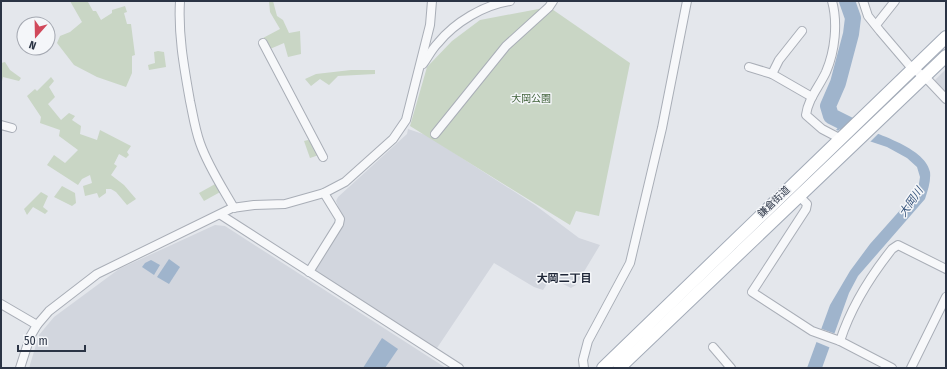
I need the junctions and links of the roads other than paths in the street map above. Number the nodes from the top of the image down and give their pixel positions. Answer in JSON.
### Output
{"nodes":[{"id":1,"x":180,"y":1,"type":"edge"},
{"id":2,"x":432,"y":1,"type":"edge"},
{"id":3,"x":510,"y":1,"type":"edge"},
{"id":4,"x":553,"y":1,"type":"edge"},
{"id":5,"x":687,"y":1,"type":"edge"},
{"id":6,"x":832,"y":1,"type":"edge"},
{"id":7,"x":863,"y":1,"type":"edge"},
{"id":8,"x":895,"y":1,"type":"edge"},
{"id":9,"x":876,"y":26,"type":"junction"},
{"id":10,"x":802,"y":31,"type":"dead end"},
{"id":11,"x":946,"y":37,"type":"edge"},
{"id":12,"x":263,"y":43,"type":"dead end"},
{"id":13,"x":946,"y":56,"type":"edge"},
{"id":14,"x":749,"y":67,"type":"dead end"},
{"id":15,"x":420,"y":68,"type":"junction"},
{"id":16,"x":914,"y":69,"type":"junction"},
{"id":17,"x":772,"y":74,"type":"junction"},
{"id":18,"x":924,"y":77,"type":"junction"},
{"id":19,"x":812,"y":97,"type":"junction"},
{"id":20,"x":946,"y":99,"type":"edge"},
{"id":21,"x":1,"y":125,"type":"edge"},
{"id":22,"x":12,"y":128,"type":"dead end"},
{"id":23,"x":435,"y":134,"type":"dead end"},
{"id":24,"x":841,"y":139,"type":"junction"},
{"id":25,"x":322,"y":157,"type":"dead end"},
{"id":26,"x":324,"y":193,"type":"junction"},
{"id":27,"x":799,"y":196,"type":"junction"},
{"id":28,"x":234,"y":208,"type":"junction"},
{"id":29,"x":221,"y":215,"type":"junction"},
{"id":30,"x":946,"y":269,"type":"edge"},
{"id":31,"x":309,"y":272,"type":"junction"},
{"id":32,"x":946,"y":297,"type":"edge"},
{"id":33,"x":1,"y":304,"type":"edge"},
{"id":34,"x":37,"y":325,"type":"junction"},
{"id":35,"x":840,"y":341,"type":"junction"},
{"id":36,"x":713,"y":347,"type":"dead end"},
{"id":37,"x":20,"y":368,"type":"edge"},
{"id":38,"x":459,"y":368,"type":"edge"},
{"id":39,"x":584,"y":368,"type":"edge"},
{"id":40,"x":604,"y":368,"type":"edge"},
{"id":41,"x":619,"y":368,"type":"edge"},
{"id":42,"x":731,"y":368,"type":"edge"},
{"id":43,"x":892,"y":368,"type":"edge"},
{"id":44,"x":911,"y":368,"type":"edge"}],
"edges":[{"from":1,"to":28,"type":"street"},
{"from":2,"to":15,"type":"street"},
{"from":3,"to":15,"type":"street"},
{"from":4,"to":23,"type":"street"},
{"from":5,"to":39,"type":"street"},
{"from":6,"to":19,"type":"street"},
{"from":7,"to":9,"type":"street"},
{"from":8,"to":9,"type":"street"},
{"from":9,"to":16,"type":"street"},
{"from":10,"to":17,"type":"street"},
{"from":11,"to":16,"type":"main road","name":"鎌倉街道"},
{"from":12,"to":25,"type":"street"},
{"from":13,"to":18,"type":"main road","name":"鎌倉街道"},
{"from":14,"to":17,"type":"street"},
{"from":15,"to":26,"type":"street"},
{"from":16,"to":18,"type":"street"},
{"from":16,"to":24,"type":"main road","name":"鎌倉街道"},
{"from":17,"to":19,"type":"street"},
{"from":18,"to":20,"type":"street"},
{"from":18,"to":27,"type":"main road","name":"鎌倉街道"},
{"from":19,"to":24,"type":"street"},
{"from":21,"to":22,"type":"street"},
{"from":24,"to":40,"type":"main road","name":"鎌倉街道"},
{"from":26,"to":28,"type":"street"},
{"from":26,"to":31,"type":"street"},
{"from":27,"to":35,"type":"street"},
{"from":27,"to":41,"type":"main road","name":"鎌倉街道"},
{"from":28,"to":29,"type":"street"},
{"from":29,"to":31,"type":"street"},
{"from":29,"to":34,"type":"street"},
{"from":30,"to":35,"type":"street"},
{"from":31,"to":38,"type":"street"},
{"from":32,"to":44,"type":"street"},
{"from":33,"to":34,"type":"street"},
{"from":34,"to":37,"type":"street"},
{"from":35,"to":43,"type":"street"},
{"from":36,"to":42,"type":"street"}]}
